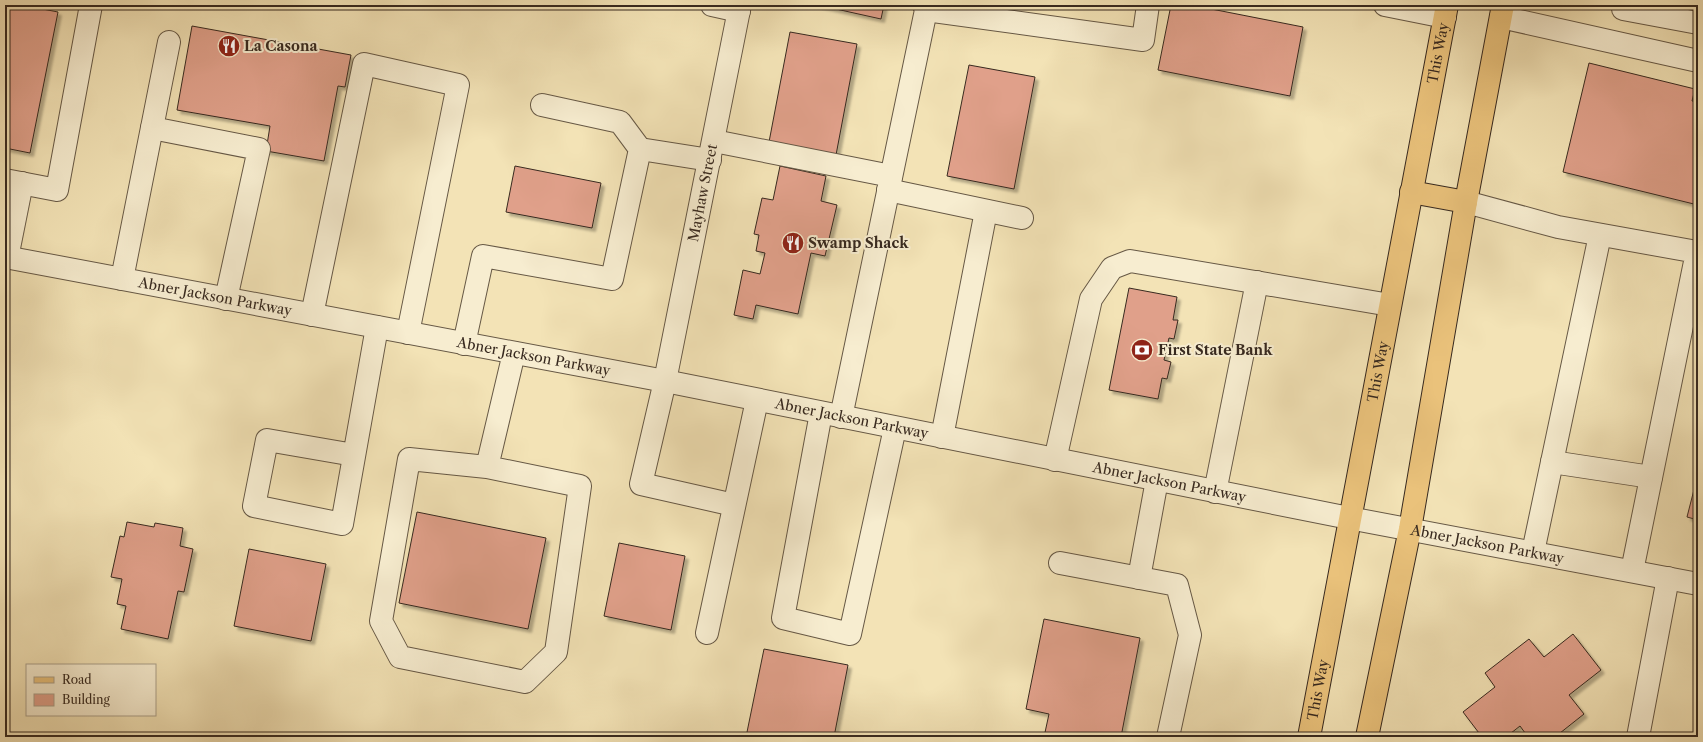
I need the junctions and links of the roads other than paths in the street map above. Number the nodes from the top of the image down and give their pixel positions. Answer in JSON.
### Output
{"nodes":[{"id":1,"x":91,"y":5,"type":"edge"},
{"id":2,"x":712,"y":5,"type":"edge"},
{"id":3,"x":1148,"y":5,"type":"edge"},
{"id":4,"x":1385,"y":5,"type":"edge"},
{"id":5,"x":1623,"y":5,"type":"edge"},
{"id":6,"x":740,"y":8,"type":"edge"},
{"id":7,"x":925,"y":8,"type":"edge"},
{"id":8,"x":1446,"y":11,"type":"edge"},
{"id":9,"x":1502,"y":11,"type":"edge"},
{"id":10,"x":1698,"y":23,"type":"edge"},
{"id":11,"x":169,"y":42,"type":"dead end"},
{"id":12,"x":1698,"y":61,"type":"edge"},
{"id":13,"x":542,"y":105,"type":"dead end"},
{"id":14,"x":152,"y":128,"type":"junction"},
{"id":15,"x":640,"y":149,"type":"junction"},
{"id":16,"x":712,"y":150,"type":"junction"},
{"id":17,"x":13,"y":181,"type":"edge"},
{"id":18,"x":890,"y":183,"type":"junction"},
{"id":19,"x":1412,"y":192,"type":"junction"},
{"id":20,"x":1466,"y":202,"type":"junction"},
{"id":21,"x":986,"y":211,"type":"junction"},
{"id":22,"x":1022,"y":218,"type":"dead end"},
{"id":23,"x":1600,"y":235,"type":"junction"},
{"id":24,"x":6,"y":257,"type":"edge"},
{"id":25,"x":122,"y":279,"type":"junction"},
{"id":26,"x":1257,"y":282,"type":"junction"},
{"id":27,"x":226,"y":299,"type":"junction"},
{"id":28,"x":1390,"y":305,"type":"junction"},
{"id":29,"x":312,"y":315,"type":"junction"},
{"id":30,"x":377,"y":327,"type":"junction"},
{"id":31,"x":408,"y":333,"type":"junction"},
{"id":32,"x":464,"y":344,"type":"junction"},
{"id":33,"x":514,"y":353,"type":"junction"},
{"id":34,"x":665,"y":381,"type":"junction"},
{"id":35,"x":757,"y":400,"type":"junction"},
{"id":36,"x":831,"y":415,"type":"junction"},
{"id":37,"x":895,"y":428,"type":"junction"},
{"id":38,"x":942,"y":437,"type":"junction"},
{"id":39,"x":354,"y":456,"type":"junction"},
{"id":40,"x":1055,"y":460,"type":"junction"},
{"id":41,"x":1552,"y":462,"type":"junction"},
{"id":42,"x":487,"y":467,"type":"junction"},
{"id":43,"x":1651,"y":477,"type":"junction"},
{"id":44,"x":1158,"y":480,"type":"junction"},
{"id":45,"x":1215,"y":492,"type":"junction"},
{"id":46,"x":734,"y":505,"type":"junction"},
{"id":47,"x":1349,"y":518,"type":"junction"},
{"id":48,"x":1410,"y":529,"type":"junction"},
{"id":49,"x":1533,"y":552,"type":"junction"},
{"id":50,"x":1060,"y":563,"type":"dead end"},
{"id":51,"x":1632,"y":571,"type":"junction"},
{"id":52,"x":1139,"y":578,"type":"junction"},
{"id":53,"x":1668,"y":578,"type":"junction"},
{"id":54,"x":1698,"y":584,"type":"edge"},
{"id":55,"x":707,"y":633,"type":"dead end"},
{"id":56,"x":1168,"y":737,"type":"edge"},
{"id":57,"x":1309,"y":737,"type":"edge"},
{"id":58,"x":1367,"y":737,"type":"edge"},
{"id":59,"x":1638,"y":737,"type":"edge"}],
"edges":[{"from":1,"to":17,"type":"street"},
{"from":2,"to":6,"type":"street"},
{"from":3,"to":7,"type":"street"},
{"from":4,"to":8,"type":"street"},
{"from":5,"to":10,"type":"street"},
{"from":6,"to":16,"type":"street","name":"Mayhaw Street"},
{"from":7,"to":18,"type":"street"},
{"from":8,"to":19,"type":"main road","name":"This Way"},
{"from":9,"to":12,"type":"street"},
{"from":9,"to":20,"type":"main road"},
{"from":11,"to":14,"type":"street"},
{"from":13,"to":15,"type":"street"},
{"from":14,"to":25,"type":"street"},
{"from":14,"to":27,"type":"street"},
{"from":15,"to":16,"type":"street"},
{"from":15,"to":32,"type":"street"},
{"from":16,"to":18,"type":"street"},
{"from":16,"to":34,"type":"street","name":"Mayhaw Street"},
{"from":17,"to":24,"type":"street"},
{"from":18,"to":21,"type":"street"},
{"from":18,"to":36,"type":"street"},
{"from":19,"to":20,"type":"main road"},
{"from":19,"to":28,"type":"main road","name":"This Way"},
{"from":20,"to":23,"type":"street"},
{"from":20,"to":48,"type":"main road"},
{"from":21,"to":22,"type":"street"},
{"from":21,"to":38,"type":"street"},
{"from":23,"to":41,"type":"street"},
{"from":23,"to":43,"type":"street"},
{"from":24,"to":25,"type":"street","name":"Abner Jackson Parkway"},
{"from":25,"to":27,"type":"street","name":"Abner Jackson Parkway"},
{"from":26,"to":28,"type":"street"},
{"from":26,"to":40,"type":"street"},
{"from":26,"to":45,"type":"street"},
{"from":27,"to":29,"type":"street","name":"Abner Jackson Parkway"},
{"from":28,"to":47,"type":"main road","name":"This Way"},
{"from":29,"to":30,"type":"street","name":"Abner Jackson Parkway"},
{"from":29,"to":31,"type":"street"},
{"from":30,"to":31,"type":"street","name":"Abner Jackson Parkway"},
{"from":30,"to":39,"type":"street"},
{"from":31,"to":32,"type":"street","name":"Abner Jackson Parkway"},
{"from":32,"to":33,"type":"street","name":"Abner Jackson Parkway"},
{"from":33,"to":34,"type":"street","name":"Abner Jackson Parkway"},
{"from":33,"to":42,"type":"street"},
{"from":34,"to":35,"type":"street","name":"Abner Jackson Parkway"},
{"from":34,"to":46,"type":"street","name":"Mayhaw Street"},
{"from":35,"to":36,"type":"street","name":"Abner Jackson Parkway"},
{"from":35,"to":46,"type":"street"},
{"from":36,"to":37,"type":"street","name":"Abner Jackson Parkway"},
{"from":36,"to":37,"type":"street"},
{"from":37,"to":38,"type":"street","name":"Abner Jackson Parkway"},
{"from":38,"to":40,"type":"street","name":"Abner Jackson Parkway"},
{"from":39,"to":39,"type":"street"},
{"from":40,"to":44,"type":"street","name":"Abner Jackson Parkway"},
{"from":41,"to":43,"type":"street"},
{"from":41,"to":49,"type":"street"},
{"from":42,"to":42,"type":"street"},
{"from":43,"to":51,"type":"street"},
{"from":44,"to":45,"type":"street","name":"Abner Jackson Parkway"},
{"from":44,"to":52,"type":"street"},
{"from":45,"to":47,"type":"street","name":"Abner Jackson Parkway"},
{"from":46,"to":55,"type":"street"},
{"from":47,"to":48,"type":"street","name":"Abner Jackson Parkway"},
{"from":47,"to":57,"type":"main road","name":"This Way"},
{"from":48,"to":49,"type":"street","name":"Abner Jackson Parkway"},
{"from":48,"to":58,"type":"main road"},
{"from":49,"to":51,"type":"street","name":"Abner Jackson Parkway"},
{"from":50,"to":52,"type":"street"},
{"from":51,"to":53,"type":"street","name":"Abner Jackson Parkway"},
{"from":52,"to":56,"type":"street"},
{"from":53,"to":54,"type":"street","name":"Abner Jackson Parkway"},
{"from":53,"to":59,"type":"street"}]}
